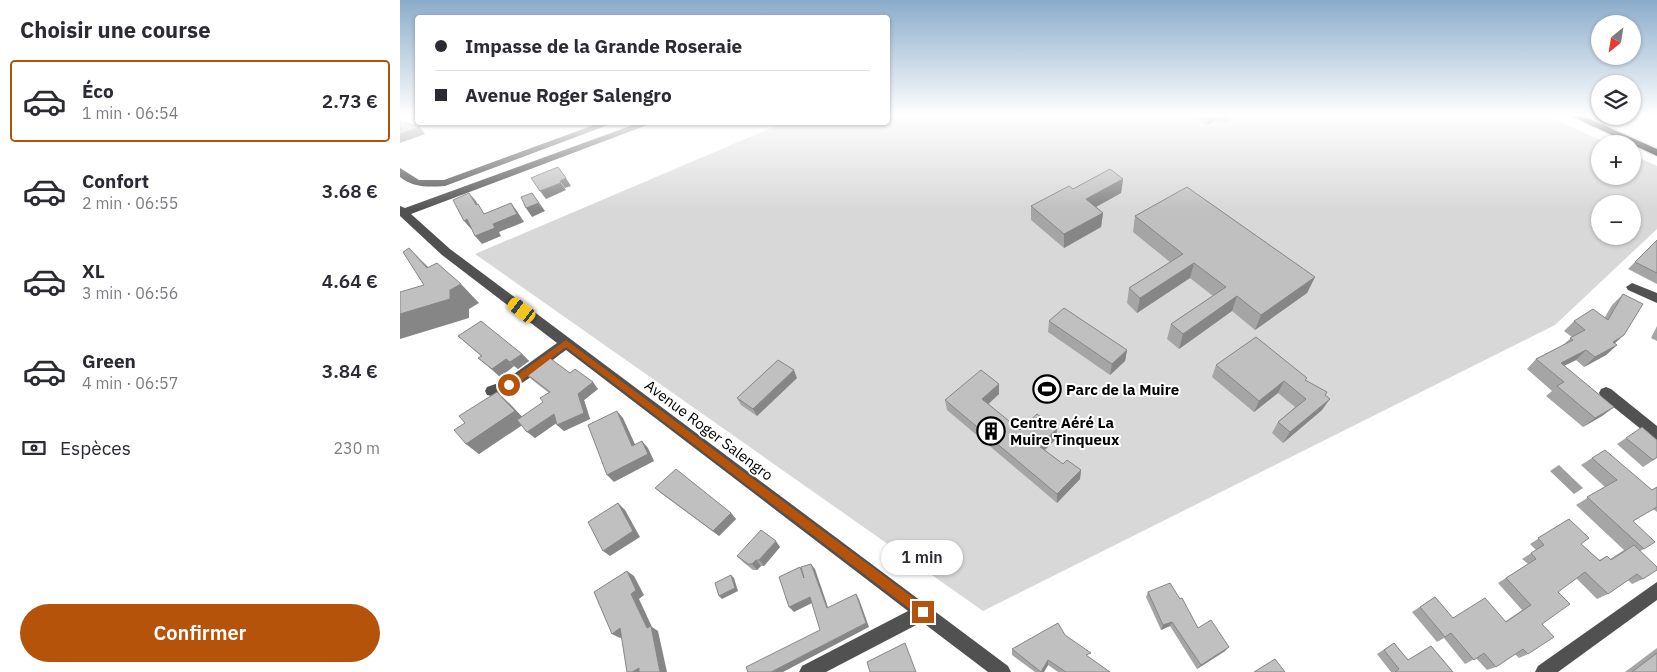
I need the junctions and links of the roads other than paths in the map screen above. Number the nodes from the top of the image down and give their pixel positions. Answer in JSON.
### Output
{"nodes":[{"id":1,"x":543,"y":147,"type":"edge"},
{"id":2,"x":581,"y":147,"type":"edge"},
{"id":3,"x":1645,"y":147,"type":"edge"},
{"id":4,"x":1657,"y":153,"type":"edge"},
{"id":5,"x":400,"y":171,"type":"edge"},
{"id":6,"x":402,"y":212,"type":"edge"},
{"id":7,"x":1632,"y":287,"type":"dead end"},
{"id":8,"x":1657,"y":298,"type":"edge"},
{"id":9,"x":566,"y":343,"type":"junction"},
{"id":10,"x":492,"y":391,"type":"dead end"},
{"id":11,"x":1606,"y":393,"type":"dead end"},
{"id":12,"x":1657,"y":434,"type":"edge"},
{"id":13,"x":1657,"y":590,"type":"edge"},
{"id":14,"x":923,"y":612,"type":"junction"},
{"id":15,"x":808,"y":672,"type":"edge"},
{"id":16,"x":1002,"y":672,"type":"edge"},
{"id":17,"x":1544,"y":672,"type":"edge"}],
"edges":[{"from":1,"to":5,"type":"street"},
{"from":2,"to":6,"type":"street"},
{"from":3,"to":4,"type":"main road"},
{"from":6,"to":9,"type":"street","name":"Avenue Roger Salengro"},
{"from":7,"to":8,"type":"street"},
{"from":9,"to":10,"type":"street"},
{"from":9,"to":14,"type":"street","name":"Avenue Roger Salengro"},
{"from":11,"to":12,"type":"street"},
{"from":13,"to":17,"type":"street"},
{"from":14,"to":15,"type":"street"},
{"from":14,"to":16,"type":"street","name":"Avenue Roger Salengro"}]}
